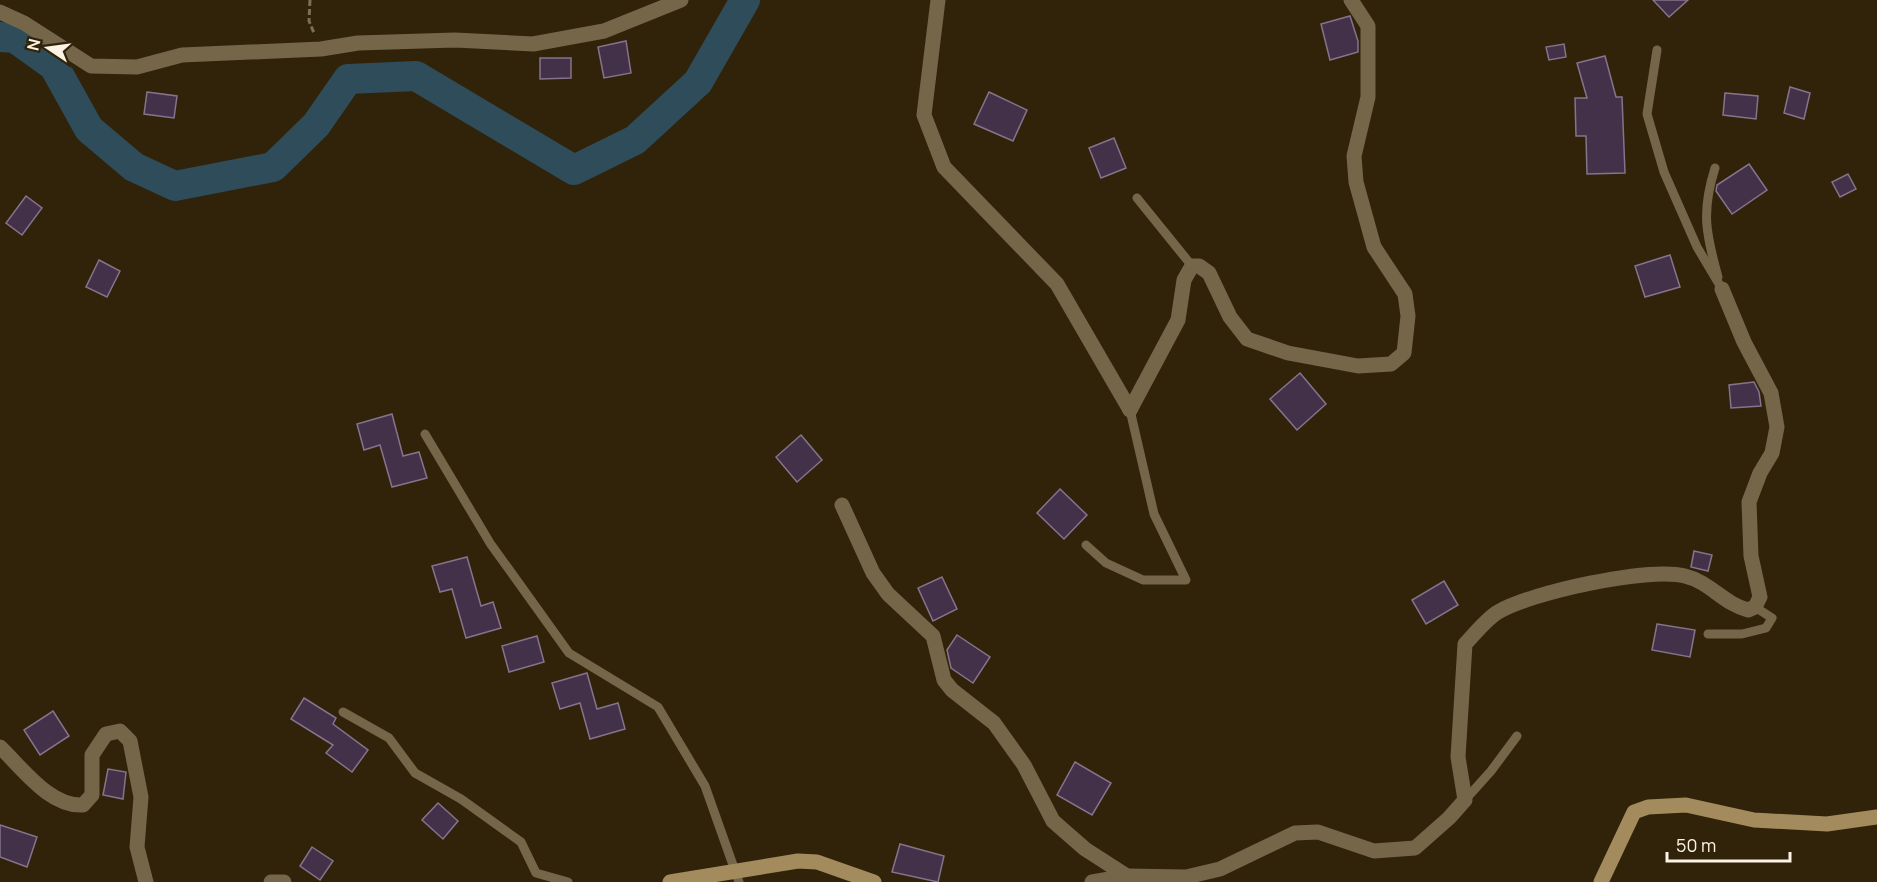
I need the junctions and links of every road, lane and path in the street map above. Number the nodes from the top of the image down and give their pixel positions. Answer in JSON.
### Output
{"nodes":[{"id":1,"x":310,"y":0,"type":"edge"},
{"id":2,"x":681,"y":0,"type":"edge"},
{"id":3,"x":938,"y":0,"type":"edge"},
{"id":4,"x":1352,"y":0,"type":"edge"},
{"id":5,"x":0,"y":12,"type":"edge"},
{"id":6,"x":321,"y":49,"type":"junction"},
{"id":7,"x":1657,"y":50,"type":"dead end"},
{"id":8,"x":1715,"y":168,"type":"dead end"},
{"id":9,"x":1137,"y":198,"type":"dead end"},
{"id":10,"x":1192,"y":266,"type":"junction"},
{"id":11,"x":1722,"y":289,"type":"junction"},
{"id":12,"x":1130,"y":410,"type":"junction"},
{"id":13,"x":425,"y":434,"type":"dead end"},
{"id":14,"x":842,"y":505,"type":"dead end"},
{"id":15,"x":1086,"y":545,"type":"dead end"},
{"id":16,"x":1755,"y":607,"type":"junction"},
{"id":17,"x":1708,"y":634,"type":"dead end"},
{"id":18,"x":343,"y":712,"type":"dead end"},
{"id":19,"x":1517,"y":736,"type":"dead end"},
{"id":20,"x":0,"y":747,"type":"edge"},
{"id":21,"x":1465,"y":800,"type":"junction"},
{"id":22,"x":1877,"y":817,"type":"edge"},
{"id":23,"x":1127,"y":876,"type":"junction"},
{"id":24,"x":738,"y":877,"type":"edge"},
{"id":25,"x":147,"y":882,"type":"edge"},
{"id":26,"x":271,"y":882,"type":"edge"},
{"id":27,"x":284,"y":882,"type":"edge"},
{"id":28,"x":568,"y":882,"type":"edge"},
{"id":29,"x":670,"y":882,"type":"edge"},
{"id":30,"x":874,"y":882,"type":"edge"},
{"id":31,"x":1092,"y":882,"type":"edge"},
{"id":32,"x":1601,"y":882,"type":"edge"}],
"edges":[{"from":1,"to":6,"type":"path"},
{"from":2,"to":6,"type":"street"},
{"from":3,"to":12,"type":"street"},
{"from":4,"to":10,"type":"street"},
{"from":5,"to":6,"type":"street"},
{"from":7,"to":11,"type":"lane"},
{"from":8,"to":11,"type":"lane"},
{"from":9,"to":10,"type":"lane"},
{"from":10,"to":12,"type":"street"},
{"from":11,"to":16,"type":"street"},
{"from":12,"to":15,"type":"lane"},
{"from":13,"to":24,"type":"lane"},
{"from":14,"to":23,"type":"street"},
{"from":16,"to":17,"type":"lane"},
{"from":16,"to":21,"type":"street"},
{"from":18,"to":28,"type":"lane"},
{"from":19,"to":21,"type":"lane"},
{"from":20,"to":25,"type":"street"},
{"from":21,"to":23,"type":"street"},
{"from":22,"to":32,"type":"street"},
{"from":23,"to":31,"type":"street"},
{"from":24,"to":29,"type":"street"},
{"from":24,"to":30,"type":"street"},
{"from":26,"to":27,"type":"street"}]}
